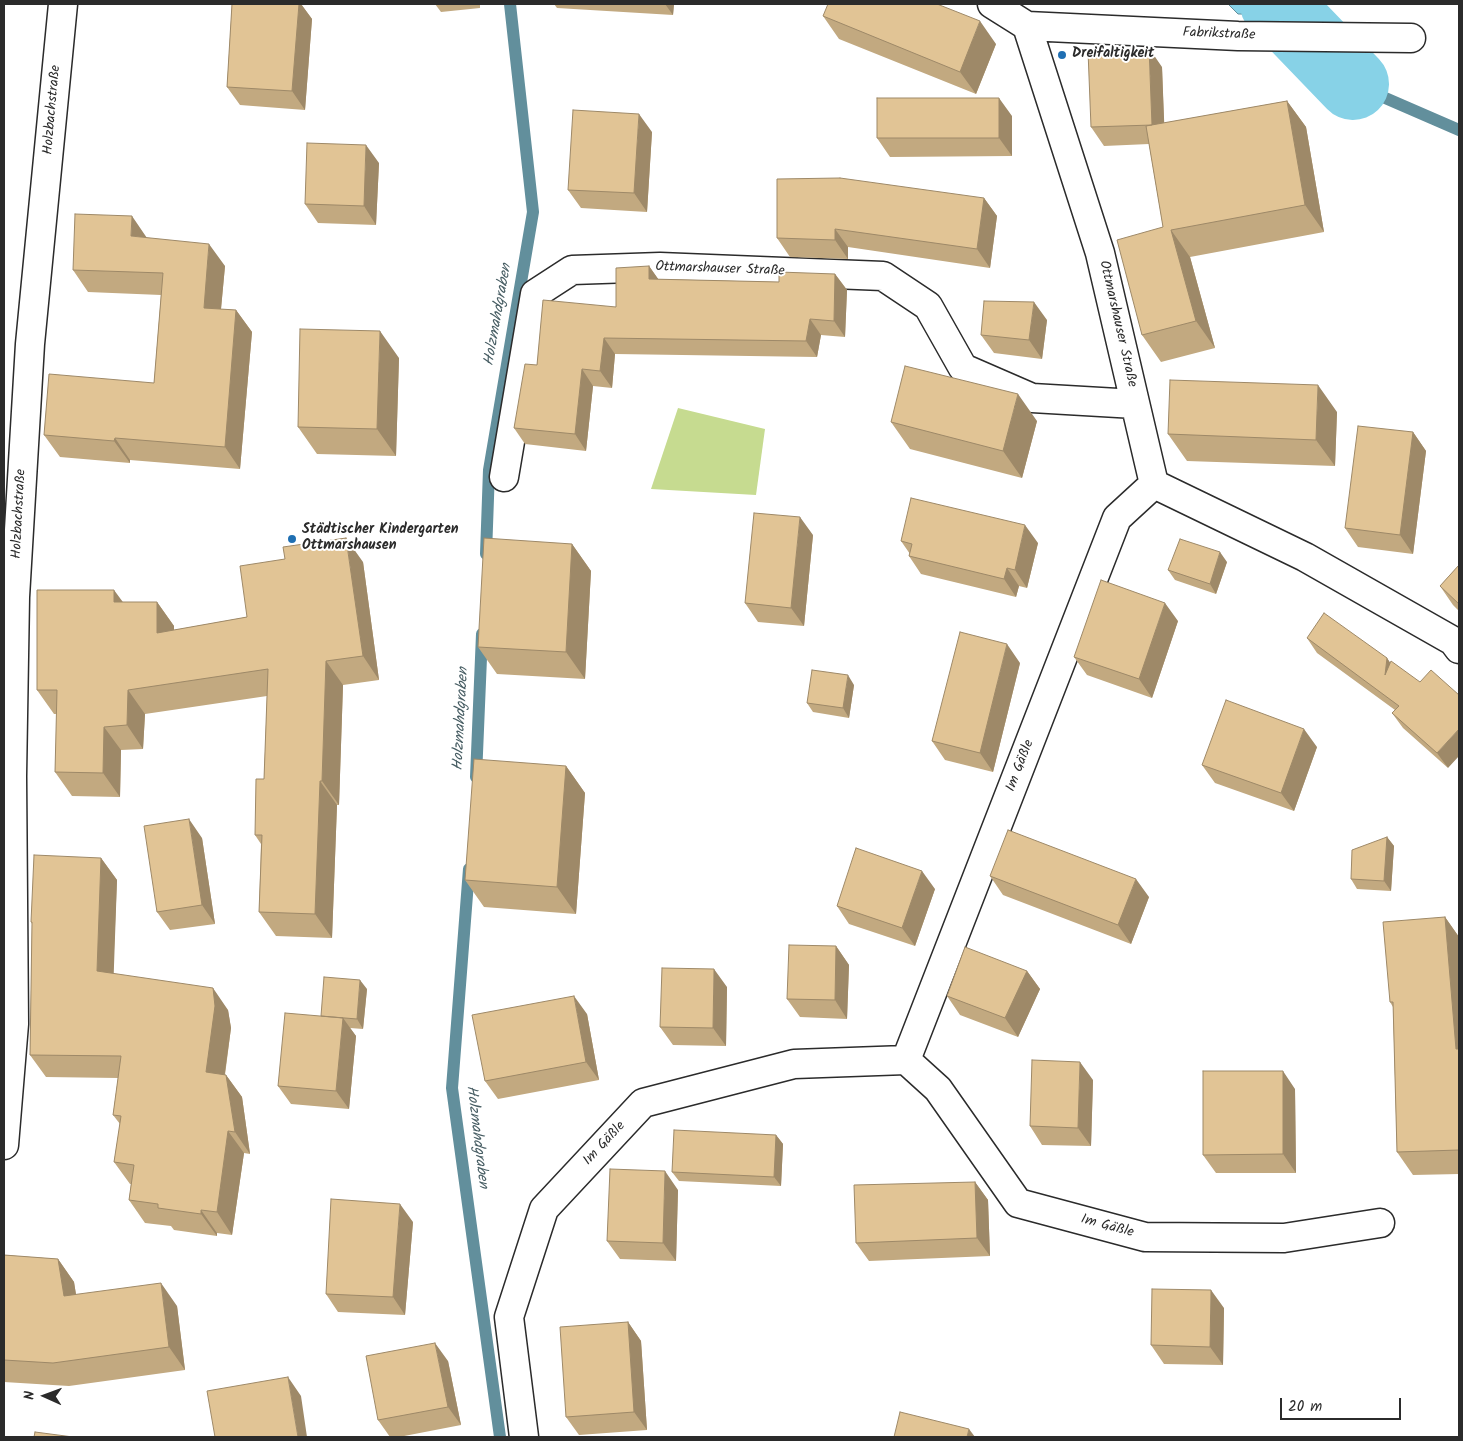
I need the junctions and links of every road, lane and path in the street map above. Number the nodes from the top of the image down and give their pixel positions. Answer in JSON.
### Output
{"nodes":[{"id":1,"x":63,"y":4,"type":"edge"},
{"id":2,"x":992,"y":4,"type":"edge"},
{"id":3,"x":1027,"y":26,"type":"junction"},
{"id":4,"x":1411,"y":38,"type":"dead end"},
{"id":5,"x":1135,"y":404,"type":"junction"},
{"id":6,"x":504,"y":477,"type":"dead end"},
{"id":7,"x":1154,"y":484,"type":"junction"},
{"id":8,"x":1459,"y":649,"type":"edge"},
{"id":9,"x":906,"y":1060,"type":"junction"},
{"id":10,"x":4,"y":1145,"type":"edge"},
{"id":11,"x":1380,"y":1223,"type":"dead end"},
{"id":12,"x":524,"y":1437,"type":"edge"}],
"edges":[{"from":1,"to":10,"type":"street","name":"Holzbachstraße"},
{"from":2,"to":3,"type":"street"},
{"from":3,"to":4,"type":"street","name":"Fabrikstraße"},
{"from":3,"to":5,"type":"street","name":"Ottmarshauser Straße"},
{"from":5,"to":6,"type":"street","name":"Ottmarshauser Straße"},
{"from":5,"to":7,"type":"street","name":"Ottmarshauser Straße"},
{"from":7,"to":8,"type":"street"},
{"from":7,"to":9,"type":"street","name":"Im Gäßle"},
{"from":9,"to":11,"type":"street","name":"Im Gäßle"},
{"from":9,"to":12,"type":"street","name":"Im Gäßle"}]}
